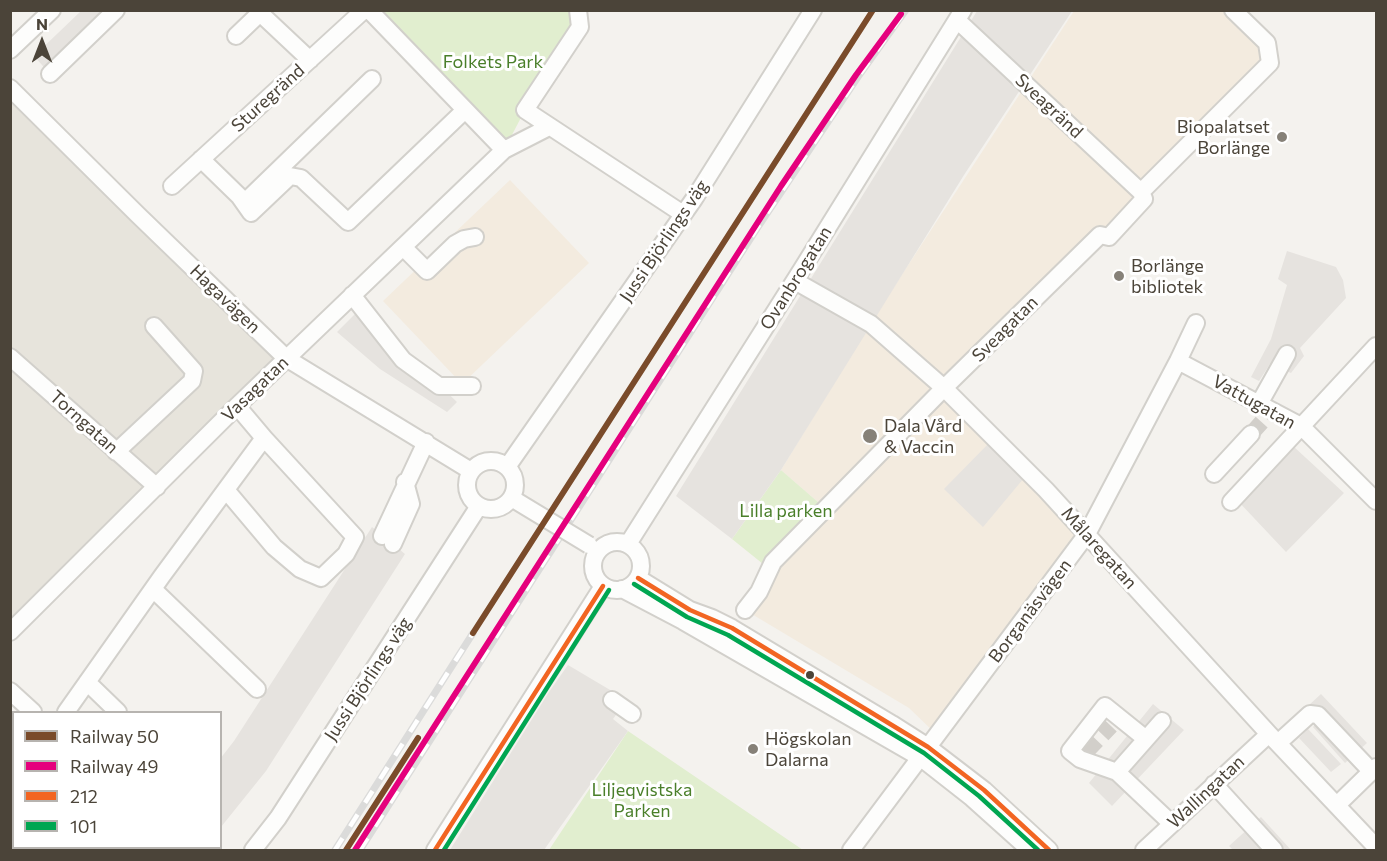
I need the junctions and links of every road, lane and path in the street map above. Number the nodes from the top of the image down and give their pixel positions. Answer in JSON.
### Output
{"nodes":[{"id":1,"x":52,"y":10,"type":"edge"},
{"id":2,"x":116,"y":10,"type":"edge"},
{"id":3,"x":364,"y":10,"type":"edge"},
{"id":4,"x":369,"y":10,"type":"edge"},
{"id":5,"x":578,"y":10,"type":"edge"},
{"id":6,"x":813,"y":10,"type":"edge"},
{"id":7,"x":1233,"y":10,"type":"edge"},
{"id":8,"x":960,"y":15,"type":"edge"},
{"id":9,"x":236,"y":36,"type":"dead end"},
{"id":10,"x":10,"y":50,"type":"edge"},
{"id":11,"x":310,"y":60,"type":"junction"},
{"id":12,"x":50,"y":74,"type":"dead end"},
{"id":13,"x":372,"y":79,"type":"dead end"},
{"id":14,"x":10,"y":88,"type":"edge"},
{"id":15,"x":17,"y":106,"type":"edge"},
{"id":16,"x":465,"y":110,"type":"junction"},
{"id":17,"x":549,"y":127,"type":"junction"},
{"id":18,"x":504,"y":150,"type":"junction"},
{"id":19,"x":201,"y":159,"type":"junction"},
{"id":20,"x":172,"y":186,"type":"dead end"},
{"id":21,"x":1141,"y":192,"type":"junction"},
{"id":22,"x":244,"y":203,"type":"junction"},
{"id":23,"x":683,"y":214,"type":"junction"},
{"id":24,"x":475,"y":237,"type":"dead end"},
{"id":25,"x":403,"y":247,"type":"junction"},
{"id":26,"x":795,"y":281,"type":"junction"},
{"id":27,"x":352,"y":295,"type":"junction"},
{"id":28,"x":1196,"y":323,"type":"dead end"},
{"id":29,"x":154,"y":326,"type":"dead end"},
{"id":30,"x":1377,"y":346,"type":"edge"},
{"id":31,"x":1287,"y":354,"type":"dead end"},
{"id":32,"x":11,"y":357,"type":"edge"},
{"id":33,"x":286,"y":358,"type":"junction"},
{"id":34,"x":1178,"y":361,"type":"junction"},
{"id":35,"x":472,"y":386,"type":"dead end"},
{"id":36,"x":944,"y":388,"type":"junction"},
{"id":37,"x":237,"y":406,"type":"junction"},
{"id":38,"x":1266,"y":410,"type":"junction"},
{"id":39,"x":1301,"y":426,"type":"junction"},
{"id":40,"x":1251,"y":434,"type":"tunnel mouth"},
{"id":41,"x":264,"y":438,"type":"junction"},
{"id":42,"x":426,"y":442,"type":"junction"},
{"id":43,"x":116,"y":452,"type":"junction"},
{"id":44,"x":507,"y":467,"type":"junction"},
{"id":45,"x":471,"y":471,"type":"junction"},
{"id":46,"x":1214,"y":474,"type":"dead end"},
{"id":47,"x":157,"y":487,"type":"junction"},
{"id":48,"x":226,"y":490,"type":"junction"},
{"id":49,"x":515,"y":499,"type":"junction"},
{"id":50,"x":1377,"y":501,"type":"edge"},
{"id":51,"x":1231,"y":502,"type":"dead end"},
{"id":52,"x":479,"y":506,"type":"junction"},
{"id":53,"x":1087,"y":534,"type":"junction"},
{"id":54,"x":387,"y":540,"type":"dead end"},
{"id":55,"x":628,"y":544,"type":"junction"},
{"id":56,"x":593,"y":548,"type":"junction"},
{"id":57,"x":638,"y":578,"type":"junction"},
{"id":58,"x":603,"y":585,"type":"junction"},
{"id":59,"x":153,"y":589,"type":"junction"},
{"id":60,"x":622,"y":589,"type":"junction"},
{"id":61,"x":745,"y":610,"type":"dead end"},
{"id":62,"x":10,"y":632,"type":"edge"},
{"id":63,"x":87,"y":682,"type":"junction"},
{"id":64,"x":257,"y":690,"type":"dead end"},
{"id":65,"x":10,"y":691,"type":"edge"},
{"id":66,"x":612,"y":700,"type":"dead end"},
{"id":67,"x":32,"y":711,"type":"edge"},
{"id":68,"x":67,"y":711,"type":"edge"},
{"id":69,"x":117,"y":711,"type":"edge"},
{"id":70,"x":632,"y":714,"type":"dead end"},
{"id":71,"x":1162,"y":721,"type":"dead end"},
{"id":72,"x":1146,"y":739,"type":"junction"},
{"id":73,"x":1274,"y":739,"type":"junction"},
{"id":74,"x":924,"y":753,"type":"junction"},
{"id":75,"x":1374,"y":770,"type":"edge"},
{"id":76,"x":1117,"y":772,"type":"junction"},
{"id":77,"x":1214,"y":784,"type":"junction"},
{"id":78,"x":1337,"y":805,"type":"junction"},
{"id":79,"x":1172,"y":824,"type":"junction"},
{"id":80,"x":1377,"y":847,"type":"edge"},
{"id":81,"x":253,"y":850,"type":"edge"},
{"id":82,"x":435,"y":850,"type":"edge"},
{"id":83,"x":851,"y":850,"type":"edge"},
{"id":84,"x":1030,"y":850,"type":"edge"},
{"id":85,"x":1049,"y":850,"type":"edge"},
{"id":86,"x":1144,"y":850,"type":"edge"},
{"id":87,"x":1274,"y":850,"type":"edge"}],
"edges":[{"from":1,"to":10,"type":"street"},
{"from":2,"to":12,"type":"street"},
{"from":3,"to":11,"type":"street","name":"Sturegränd"},
{"from":4,"to":16,"type":"street"},
{"from":5,"to":17,"type":"street"},
{"from":6,"to":23,"type":"street","name":"Jussi Björlings väg"},
{"from":7,"to":21,"type":"street","name":"Sveagatan"},
{"from":8,"to":21,"type":"street","name":"Sveagränd"},
{"from":8,"to":26,"type":"street","name":"Ovanbrogatan"},
{"from":9,"to":11,"type":"street"},
{"from":11,"to":19,"type":"street","name":"Sturegränd"},
{"from":13,"to":22,"type":"street"},
{"from":14,"to":15,"type":"street","name":"Hagavägen"},
{"from":15,"to":33,"type":"street","name":"Hagavägen"},
{"from":16,"to":18,"type":"street"},
{"from":16,"to":22,"type":"street"},
{"from":17,"to":18,"type":"street","name":"Vasagatan"},
{"from":17,"to":23,"type":"street"},
{"from":18,"to":25,"type":"street","name":"Vasagatan"},
{"from":19,"to":20,"type":"street","name":"Sturegränd"},
{"from":19,"to":22,"type":"street"},
{"from":21,"to":36,"type":"street","name":"Sveagatan"},
{"from":23,"to":44,"type":"street","name":"Jussi Björlings väg"},
{"from":24,"to":25,"type":"street"},
{"from":25,"to":27,"type":"street","name":"Vasagatan"},
{"from":26,"to":36,"type":"street","name":"Målaregatan"},
{"from":26,"to":55,"type":"street","name":"Ovanbrogatan"},
{"from":27,"to":33,"type":"street","name":"Vasagatan"},
{"from":27,"to":35,"type":"street"},
{"from":28,"to":34,"type":"street","name":"Borganäsvägen"},
{"from":29,"to":43,"type":"street"},
{"from":30,"to":39,"type":"street"},
{"from":31,"to":38,"type":"street"},
{"from":32,"to":43,"type":"street","name":"Torngatan"},
{"from":33,"to":37,"type":"street","name":"Vasagatan"},
{"from":33,"to":42,"type":"street","name":"Hagavägen"},
{"from":34,"to":38,"type":"street","name":"Vattugatan"},
{"from":34,"to":53,"type":"street","name":"Borganäsvägen"},
{"from":36,"to":53,"type":"street","name":"Målaregatan"},
{"from":36,"to":61,"type":"street","name":"Sveagatan"},
{"from":37,"to":41,"type":"street"},
{"from":37,"to":47,"type":"street","name":"Vasagatan"},
{"from":38,"to":39,"type":"street","name":"Vattugatan"},
{"from":39,"to":50,"type":"street","name":"Vattugatan"},
{"from":39,"to":51,"type":"street"},
{"from":40,"to":46,"type":"street"},
{"from":41,"to":48,"type":"street"},
{"from":41,"to":48,"type":"street"},
{"from":42,"to":45,"type":"street","name":"Hagavägen"},
{"from":42,"to":54,"type":"street"},
{"from":43,"to":47,"type":"street","name":"Torngatan"},
{"from":44,"to":45,"type":"street"},
{"from":44,"to":49,"type":"street"},
{"from":45,"to":52,"type":"street"},
{"from":47,"to":62,"type":"street","name":"Vasagatan"},
{"from":48,"to":59,"type":"street"},
{"from":49,"to":52,"type":"street"},
{"from":49,"to":56,"type":"street","bridge":true},
{"from":52,"to":81,"type":"street","name":"Jussi Björlings väg"},
{"from":53,"to":73,"type":"street","name":"Målaregatan"},
{"from":53,"to":74,"type":"street","name":"Borganäsvägen"},
{"from":55,"to":56,"type":"street"},
{"from":55,"to":57,"type":"street"},
{"from":56,"to":58,"type":"street"},
{"from":57,"to":60,"type":"street"},
{"from":57,"to":74,"type":"street"},
{"from":58,"to":60,"type":"street"},
{"from":58,"to":82,"type":"street"},
{"from":59,"to":63,"type":"street"},
{"from":59,"to":64,"type":"street"},
{"from":60,"to":74,"type":"street"},
{"from":63,"to":68,"type":"street"},
{"from":63,"to":69,"type":"street"},
{"from":65,"to":67,"type":"street"},
{"from":66,"to":70,"type":"street"},
{"from":71,"to":72,"type":"street"},
{"from":72,"to":76,"type":"street"},
{"from":72,"to":76,"type":"street"},
{"from":73,"to":75,"type":"street","name":"Wallingatan"},
{"from":73,"to":77,"type":"street","name":"Wallingatan"},
{"from":73,"to":78,"type":"street","name":"Målaregatan"},
{"from":74,"to":83,"type":"street","name":"Borganäsvägen"},
{"from":74,"to":84,"type":"street"},
{"from":74,"to":85,"type":"street"},
{"from":75,"to":78,"type":"street"},
{"from":76,"to":79,"type":"street"},
{"from":77,"to":79,"type":"street","name":"Wallingatan"},
{"from":77,"to":87,"type":"street"},
{"from":78,"to":80,"type":"street","name":"Målaregatan"},
{"from":79,"to":86,"type":"street","name":"Wallingatan"}]}
